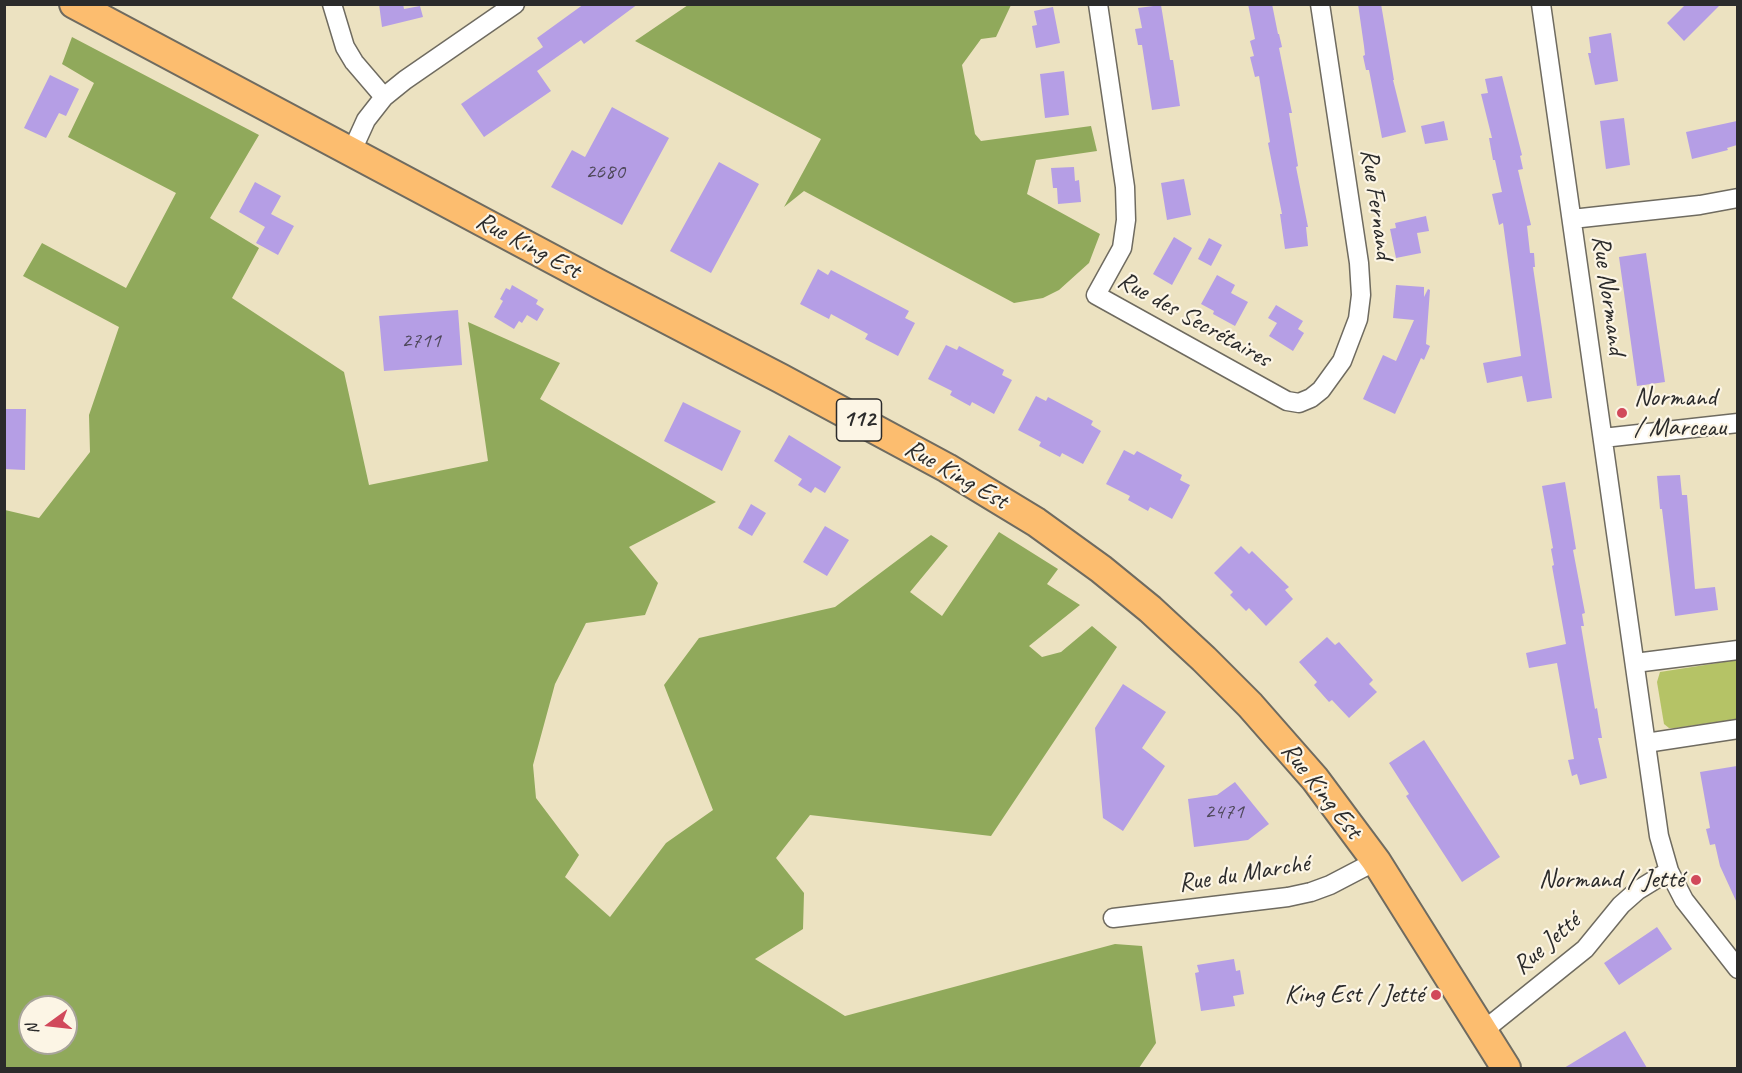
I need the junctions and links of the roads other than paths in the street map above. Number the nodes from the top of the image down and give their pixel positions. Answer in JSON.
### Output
{"nodes":[{"id":1,"x":74,"y":4,"type":"edge"},
{"id":2,"x":332,"y":4,"type":"edge"},
{"id":3,"x":515,"y":4,"type":"edge"},
{"id":4,"x":1098,"y":4,"type":"edge"},
{"id":5,"x":1320,"y":4,"type":"edge"},
{"id":6,"x":1541,"y":4,"type":"edge"},
{"id":7,"x":384,"y":97,"type":"junction"},
{"id":8,"x":351,"y":153,"type":"junction"},
{"id":9,"x":1737,"y":198,"type":"edge"},
{"id":10,"x":1572,"y":219,"type":"junction"},
{"id":11,"x":1311,"y":398,"type":"joint"},
{"id":12,"x":1737,"y":423,"type":"edge"},
{"id":13,"x":1603,"y":438,"type":"junction"},
{"id":14,"x":1737,"y":650,"type":"edge"},
{"id":15,"x":1635,"y":663,"type":"junction"},
{"id":16,"x":1737,"y":729,"type":"edge"},
{"id":17,"x":1646,"y":743,"type":"junction"},
{"id":18,"x":1376,"y":861,"type":"junction"},
{"id":19,"x":1669,"y":871,"type":"junction"},
{"id":20,"x":1113,"y":918,"type":"dead end"},
{"id":21,"x":1737,"y":969,"type":"edge"},
{"id":22,"x":1483,"y":1031,"type":"junction"},
{"id":23,"x":1506,"y":1068,"type":"edge"}],
"edges":[{"from":1,"to":8,"type":"main road","name":"Rue King Est","number":"112"},
{"from":2,"to":7,"type":"street"},
{"from":3,"to":7,"type":"street"},
{"from":4,"to":11,"type":"street","name":"Rue des Secrétaires"},
{"from":5,"to":11,"type":"street","name":"Rue Fernand"},
{"from":6,"to":10,"type":"street","name":"Rue Normand"},
{"from":7,"to":8,"type":"street"},
{"from":8,"to":18,"type":"main road","name":"Rue King Est","number":"112"},
{"from":9,"to":10,"type":"street"},
{"from":10,"to":13,"type":"street","name":"Rue Normand"},
{"from":12,"to":13,"type":"street"},
{"from":13,"to":15,"type":"street","name":"Rue Normand"},
{"from":14,"to":15,"type":"street"},
{"from":15,"to":17,"type":"street","name":"Rue Normand"},
{"from":16,"to":17,"type":"street"},
{"from":17,"to":19,"type":"street","name":"Rue Normand"},
{"from":18,"to":20,"type":"street","name":"Rue du Marché"},
{"from":18,"to":22,"type":"main road","name":"Rue King Est","number":"112"},
{"from":19,"to":21,"type":"street","name":"Rue Normand"},
{"from":19,"to":22,"type":"street","name":"Rue Jetté"},
{"from":22,"to":23,"type":"main road","name":"Rue King Est","number":"112"}]}
